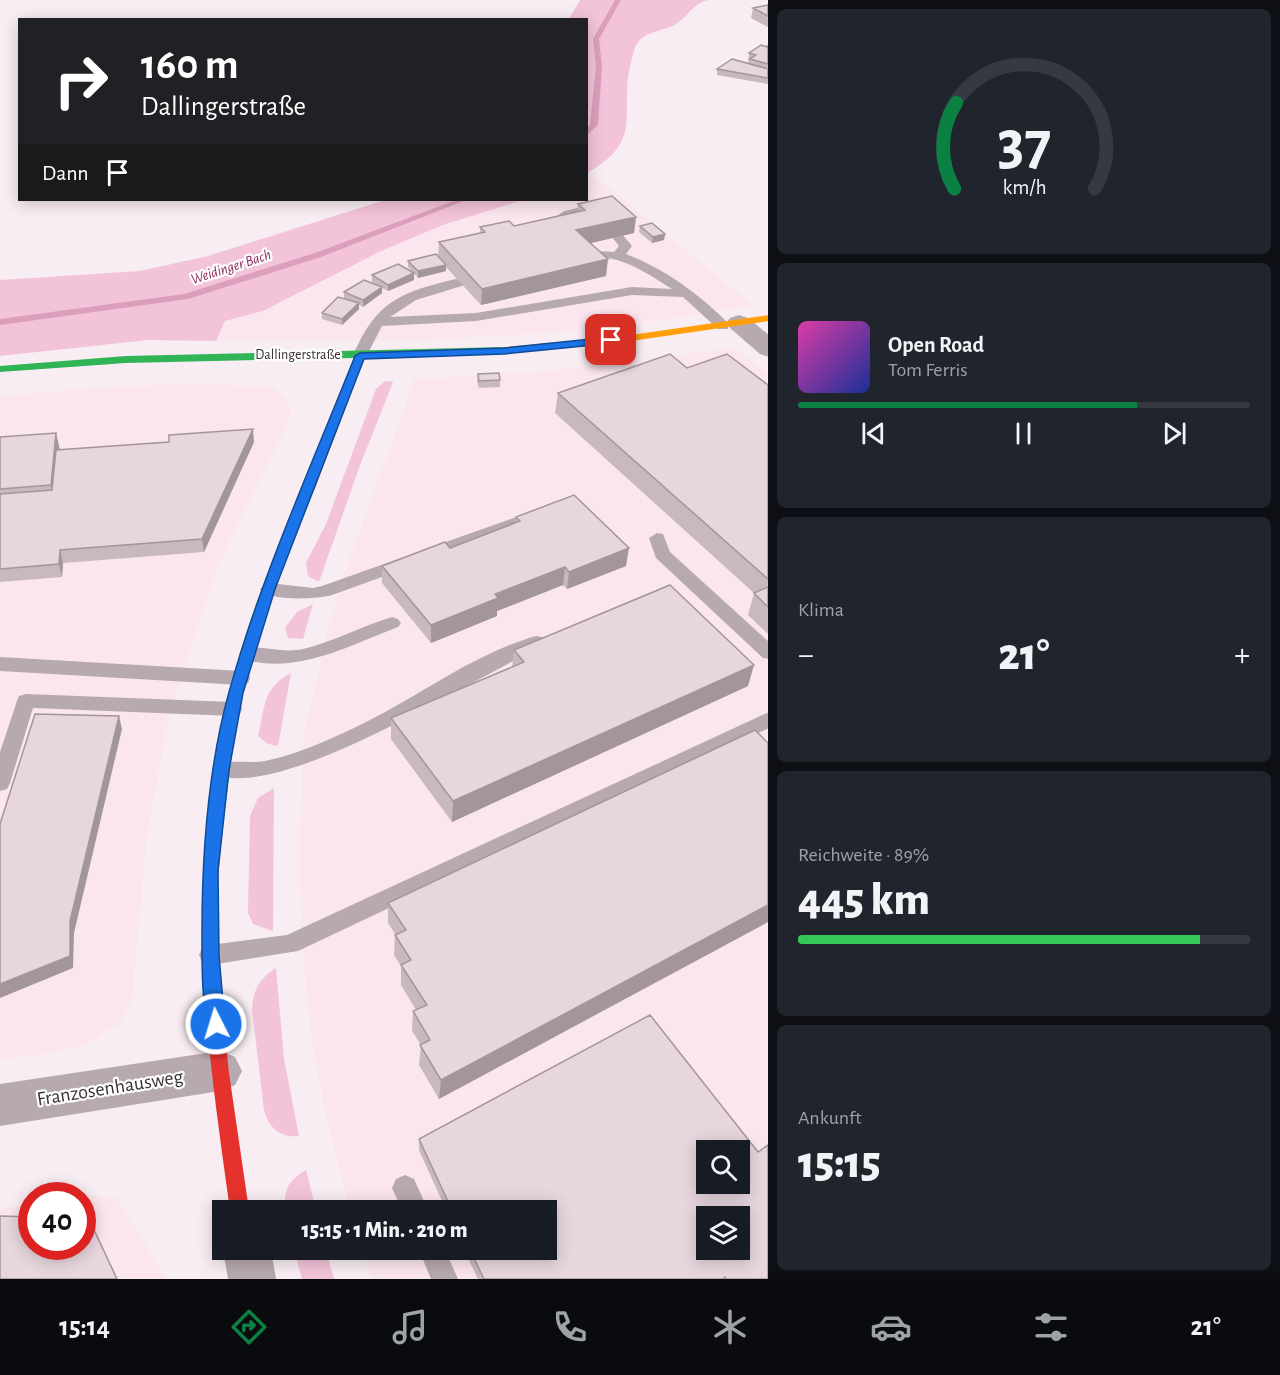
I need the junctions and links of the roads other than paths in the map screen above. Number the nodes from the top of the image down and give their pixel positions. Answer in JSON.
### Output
{"nodes":[{"id":1,"x":594,"y":216,"type":"edge"},
{"id":2,"x":568,"y":229,"type":"edge"},
{"id":3,"x":618,"y":237,"type":"edge"},
{"id":4,"x":587,"y":250,"type":"edge"},
{"id":5,"x":619,"y":254,"type":"junction"},
{"id":6,"x":460,"y":282,"type":"edge"},
{"id":7,"x":684,"y":293,"type":"junction"},
{"id":8,"x":768,"y":318,"type":"edge"},
{"id":9,"x":376,"y":322,"type":"junction"},
{"id":10,"x":731,"y":325,"type":"junction"},
{"id":11,"x":768,"y":349,"type":"edge"},
{"id":12,"x":360,"y":356,"type":"junction"},
{"id":13,"x":0,"y":369,"type":"edge"},
{"id":14,"x":553,"y":509,"type":"edge"},
{"id":15,"x":657,"y":538,"type":"dead end"},
{"id":16,"x":268,"y":589,"type":"junction"},
{"id":17,"x":392,"y":622,"type":"dead end"},
{"id":18,"x":552,"y":635,"type":"edge"},
{"id":19,"x":768,"y":653,"type":"edge"},
{"id":20,"x":248,"y":654,"type":"junction"},
{"id":21,"x":0,"y":664,"type":"edge"},
{"id":22,"x":241,"y":678,"type":"junction"},
{"id":23,"x":233,"y":710,"type":"junction"},
{"id":24,"x":768,"y":721,"type":"edge"},
{"id":25,"x":222,"y":770,"type":"junction"},
{"id":26,"x":0,"y":783,"type":"edge"},
{"id":27,"x":210,"y":956,"type":"junction"},
{"id":28,"x":220,"y":1071,"type":"junction"},
{"id":29,"x":0,"y":1105,"type":"edge"},
{"id":30,"x":239,"y":1200,"type":"edge"},
{"id":31,"x":249,"y":1260,"type":"edge"},
{"id":32,"x":436,"y":1260,"type":"edge"},
{"id":33,"x":252,"y":1279,"type":"edge"},
{"id":34,"x":445,"y":1279,"type":"edge"}],
"edges":[{"from":1,"to":2,"type":"lane"},
{"from":3,"to":5,"type":"lane"},
{"from":4,"to":5,"type":"lane"},
{"from":5,"to":7,"type":"lane"},
{"from":6,"to":9,"type":"lane"},
{"from":7,"to":9,"type":"lane"},
{"from":7,"to":10,"type":"lane"},
{"from":8,"to":10,"type":"street","name":"Dallingerstraße"},
{"from":9,"to":12,"type":"lane"},
{"from":10,"to":11,"type":"street"},
{"from":10,"to":12,"type":"street","name":"Dallingerstraße"},
{"from":12,"to":13,"type":"street","name":"Dallingerstraße"},
{"from":12,"to":16,"type":"street"},
{"from":14,"to":16,"type":"lane"},
{"from":15,"to":19,"type":"lane"},
{"from":16,"to":20,"type":"street"},
{"from":17,"to":20,"type":"lane"},
{"from":18,"to":25,"type":"lane"},
{"from":20,"to":22,"type":"street"},
{"from":21,"to":22,"type":"lane"},
{"from":22,"to":23,"type":"street"},
{"from":23,"to":25,"type":"street"},
{"from":23,"to":26,"type":"lane"},
{"from":24,"to":27,"type":"lane"},
{"from":25,"to":27,"type":"street"},
{"from":27,"to":28,"type":"street"},
{"from":28,"to":29,"type":"street","name":"Franzosenhausweg"},
{"from":28,"to":30,"type":"street"},
{"from":31,"to":33,"type":"street"},
{"from":32,"to":34,"type":"lane"}]}
